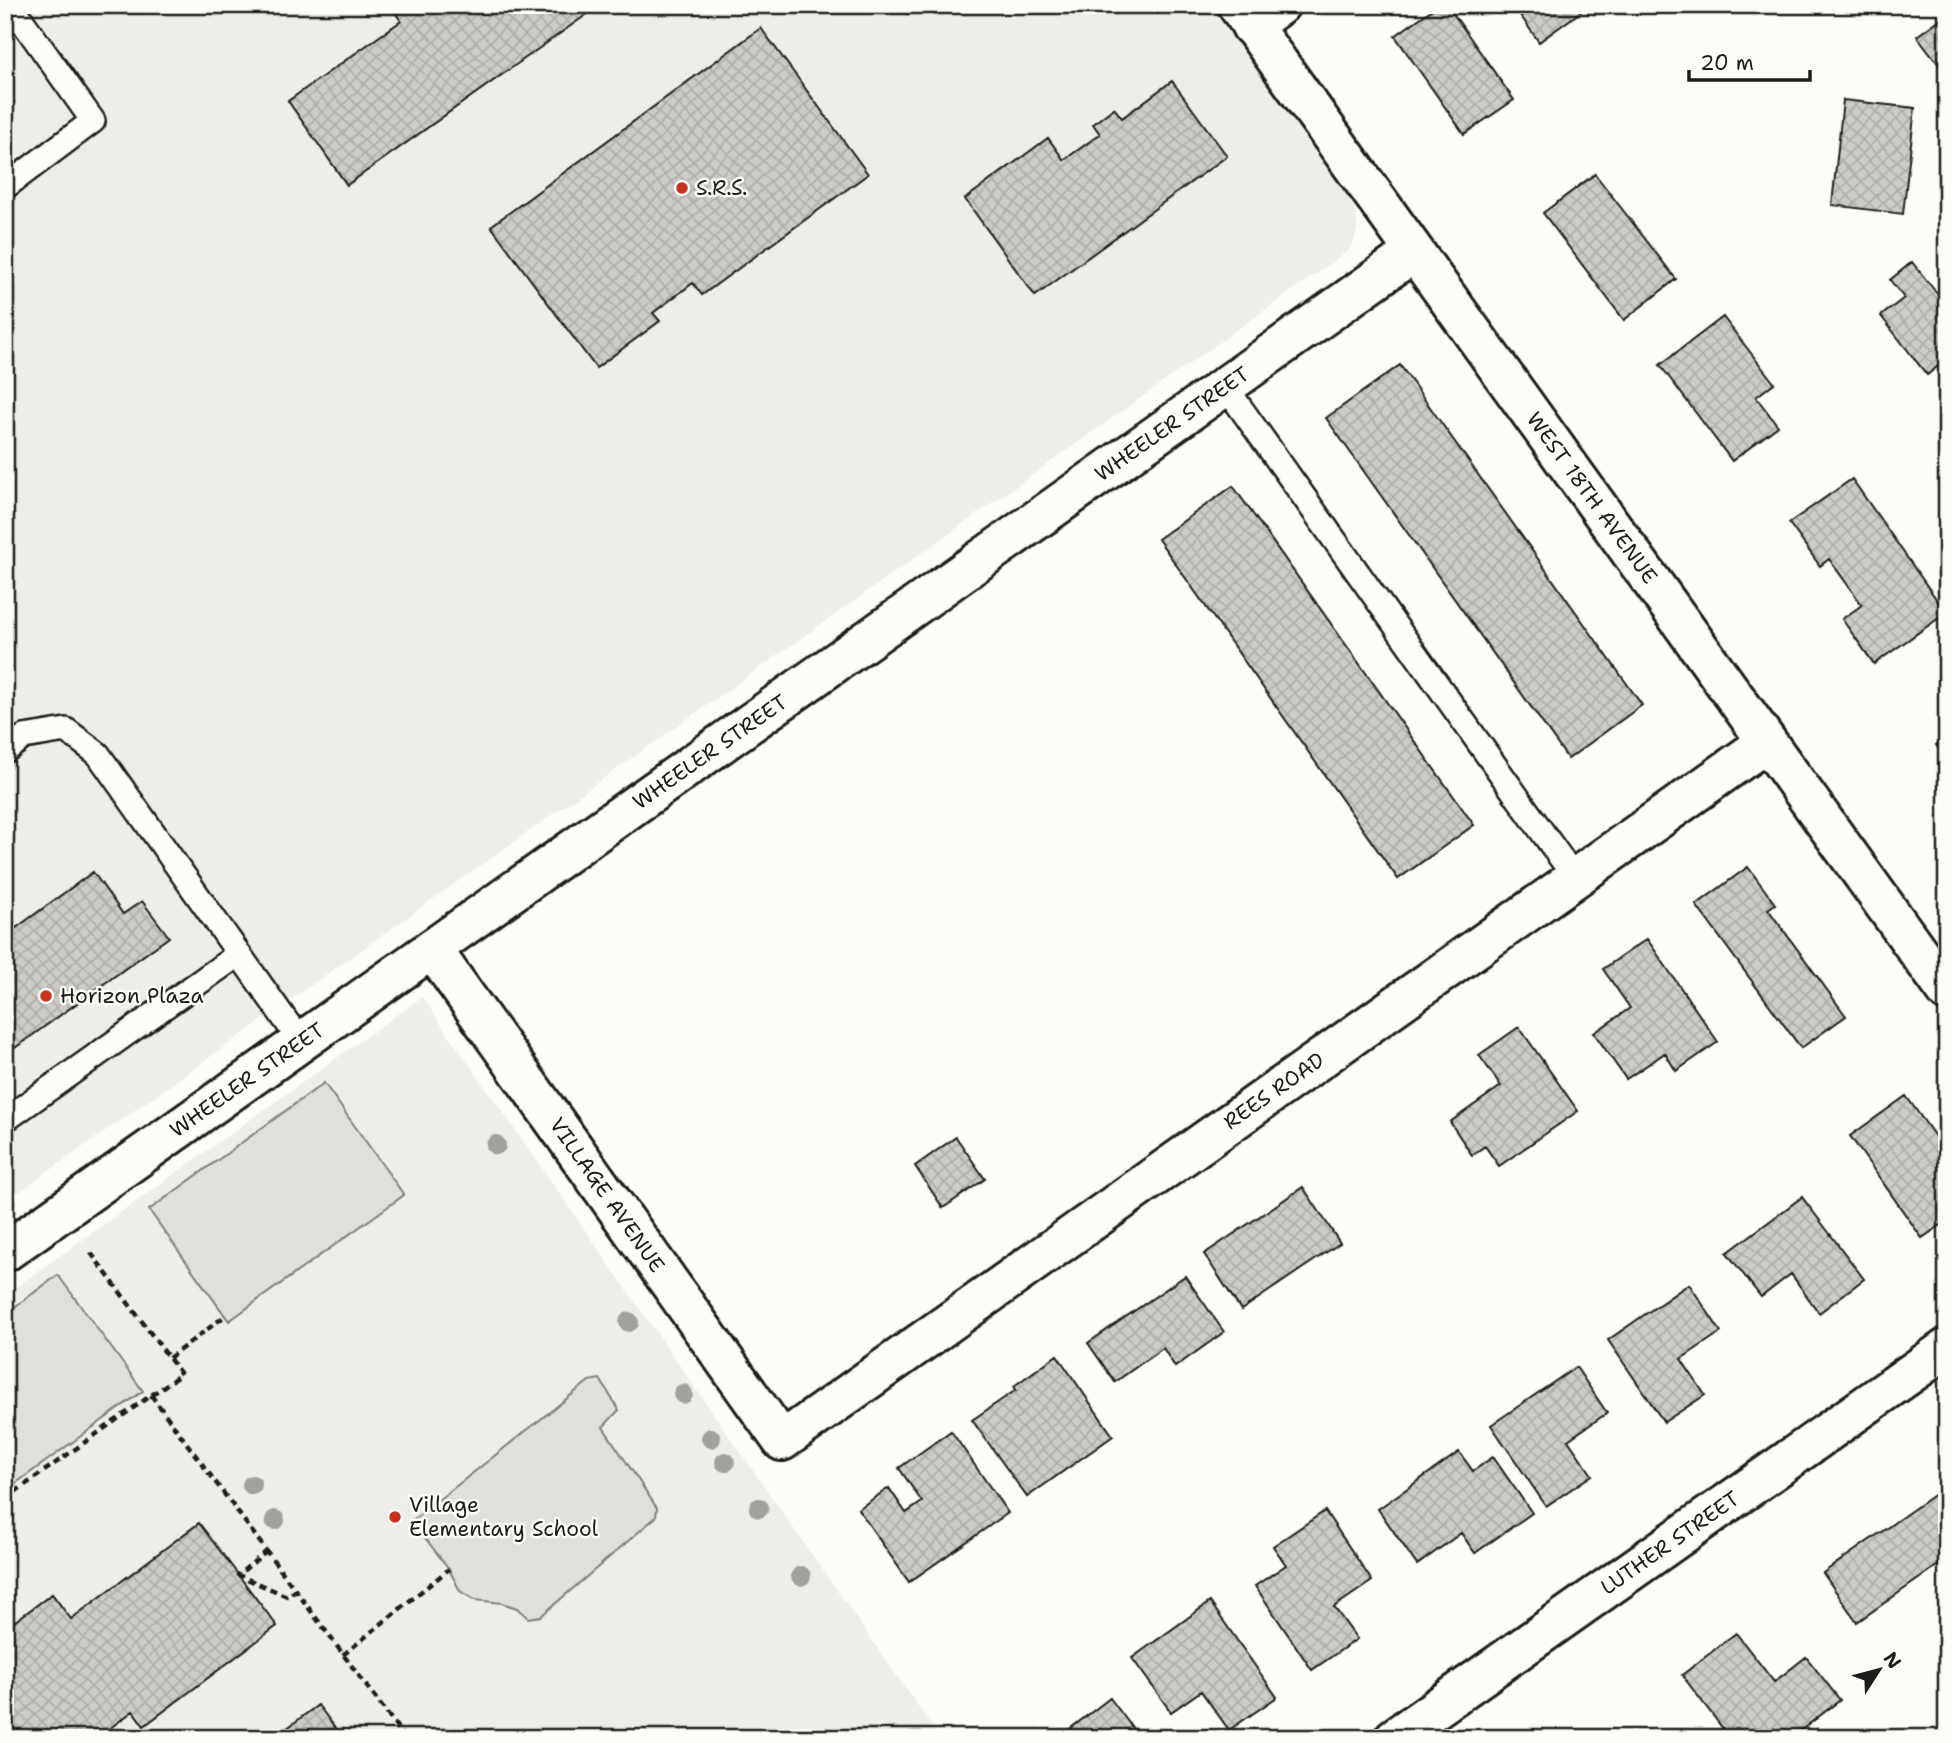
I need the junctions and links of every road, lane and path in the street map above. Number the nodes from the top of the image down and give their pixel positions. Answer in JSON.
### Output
{"nodes":[{"id":1,"x":11,"y":5,"type":"edge"},
{"id":2,"x":1256,"y":12,"type":"edge"},
{"id":3,"x":5,"y":187,"type":"edge"},
{"id":4,"x":1415,"y":252,"type":"junction"},
{"id":5,"x":1225,"y":386,"type":"junction"},
{"id":6,"x":1767,"y":742,"type":"junction"},
{"id":7,"x":5,"y":751,"type":"edge"},
{"id":8,"x":1575,"y":878,"type":"junction"},
{"id":9,"x":432,"y":949,"type":"junction"},
{"id":10,"x":239,"y":954,"type":"junction"},
{"id":11,"x":1947,"y":992,"type":"edge"},
{"id":12,"x":301,"y":1042,"type":"junction"},
{"id":13,"x":5,"y":1120,"type":"edge"},
{"id":14,"x":5,"y":1252,"type":"edge"},
{"id":15,"x":91,"y":1253,"type":"dead end"},
{"id":16,"x":225,"y":1316,"type":"dead end"},
{"id":17,"x":1947,"y":1348,"type":"edge"},
{"id":18,"x":169,"y":1358,"type":"junction"},
{"id":19,"x":151,"y":1395,"type":"junction"},
{"id":20,"x":782,"y":1441,"type":"joint"},
{"id":21,"x":5,"y":1499,"type":"edge"},
{"id":22,"x":267,"y":1551,"type":"junction"},
{"id":23,"x":449,"y":1569,"type":"dead end"},
{"id":24,"x":296,"y":1590,"type":"junction"},
{"id":25,"x":343,"y":1655,"type":"junction"},
{"id":26,"x":405,"y":1738,"type":"edge"},
{"id":27,"x":1394,"y":1738,"type":"edge"}],
"edges":[{"from":1,"to":3,"type":"lane"},
{"from":2,"to":4,"type":"street","name":"WEST 18TH AVENUE"},
{"from":4,"to":5,"type":"street","name":"WHEELER STREET"},
{"from":4,"to":6,"type":"street","name":"WEST 18TH AVENUE"},
{"from":5,"to":8,"type":"lane"},
{"from":5,"to":9,"type":"street","name":"WHEELER STREET"},
{"from":6,"to":8,"type":"street","name":"REES ROAD"},
{"from":6,"to":11,"type":"street","name":"WEST 18TH AVENUE"},
{"from":7,"to":10,"type":"lane"},
{"from":8,"to":20,"type":"street","name":"REES ROAD"},
{"from":9,"to":12,"type":"street","name":"WHEELER STREET"},
{"from":9,"to":20,"type":"street","name":"VILLAGE AVENUE"},
{"from":10,"to":12,"type":"lane"},
{"from":10,"to":13,"type":"lane"},
{"from":12,"to":14,"type":"street","name":"WHEELER STREET"},
{"from":15,"to":18,"type":"path"},
{"from":16,"to":18,"type":"path"},
{"from":17,"to":27,"type":"street","name":"LUTHER STREET"},
{"from":18,"to":19,"type":"path"},
{"from":19,"to":21,"type":"path"},
{"from":19,"to":22,"type":"path"},
{"from":22,"to":24,"type":"path"},
{"from":22,"to":24,"type":"path"},
{"from":23,"to":25,"type":"path"},
{"from":24,"to":25,"type":"path"},
{"from":25,"to":26,"type":"path"}]}
